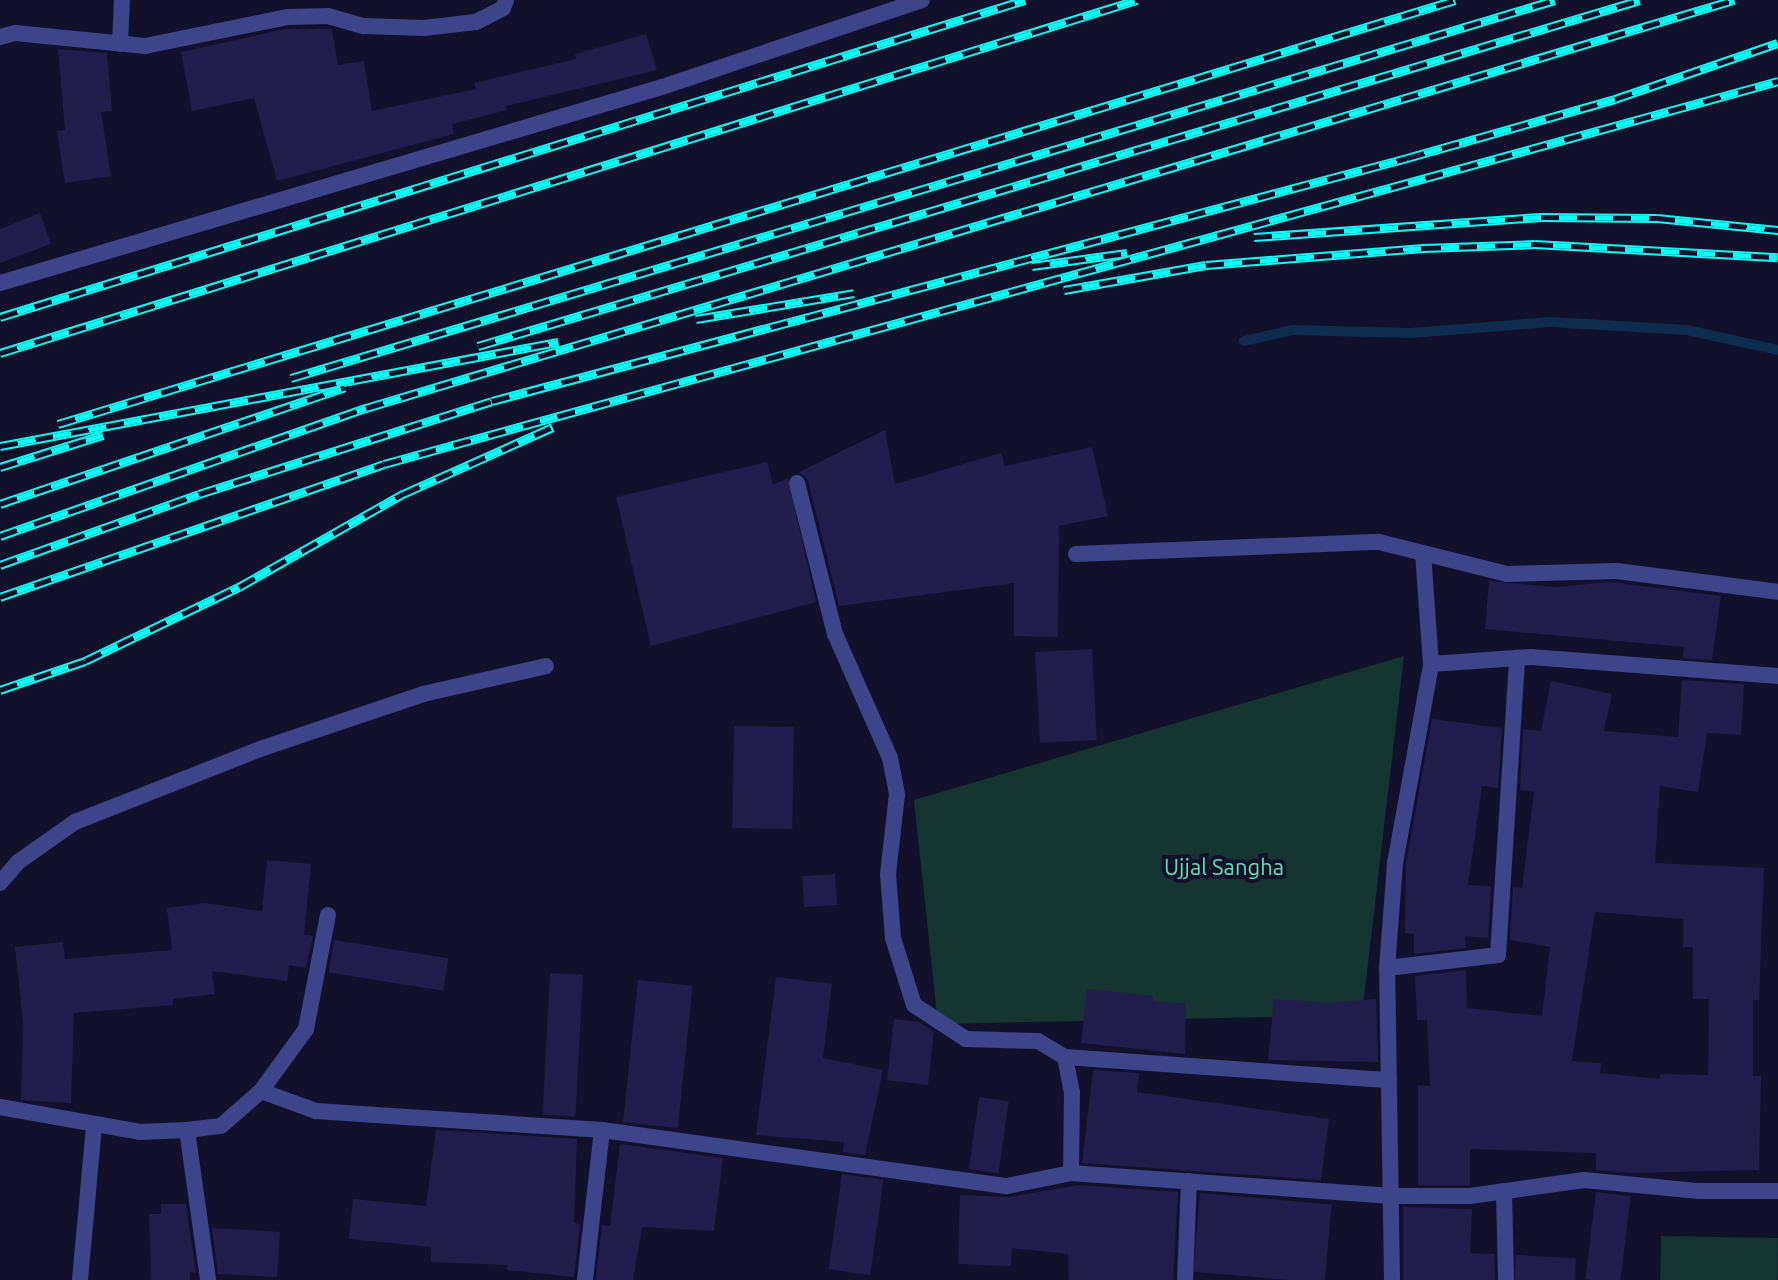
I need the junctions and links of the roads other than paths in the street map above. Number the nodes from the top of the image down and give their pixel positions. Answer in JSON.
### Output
{"nodes":[{"id":1,"x":122,"y":0,"type":"edge"},
{"id":2,"x":506,"y":0,"type":"edge"},
{"id":3,"x":922,"y":0,"type":"edge"},
{"id":4,"x":0,"y":37,"type":"edge"},
{"id":5,"x":120,"y":44,"type":"junction"},
{"id":6,"x":0,"y":283,"type":"edge"},
{"id":7,"x":797,"y":483,"type":"dead end"},
{"id":8,"x":1423,"y":553,"type":"junction"},
{"id":9,"x":1076,"y":554,"type":"dead end"},
{"id":10,"x":1778,"y":592,"type":"edge"},
{"id":11,"x":1517,"y":658,"type":"junction"},
{"id":12,"x":1431,"y":664,"type":"junction"},
{"id":13,"x":546,"y":666,"type":"dead end"},
{"id":14,"x":1778,"y":676,"type":"edge"},
{"id":15,"x":0,"y":883,"type":"edge"},
{"id":16,"x":328,"y":915,"type":"dead end"},
{"id":17,"x":1387,"y":968,"type":"junction"},
{"id":18,"x":1065,"y":1057,"type":"junction"},
{"id":19,"x":1389,"y":1080,"type":"junction"},
{"id":20,"x":261,"y":1091,"type":"junction"},
{"id":21,"x":0,"y":1107,"type":"edge"},
{"id":22,"x":94,"y":1125,"type":"junction"},
{"id":23,"x":187,"y":1130,"type":"junction"},
{"id":24,"x":602,"y":1130,"type":"junction"},
{"id":25,"x":1071,"y":1173,"type":"junction"},
{"id":26,"x":1189,"y":1181,"type":"junction"},
{"id":27,"x":1504,"y":1191,"type":"junction"},
{"id":28,"x":1778,"y":1191,"type":"edge"},
{"id":29,"x":1391,"y":1196,"type":"junction"},
{"id":30,"x":80,"y":1280,"type":"edge"},
{"id":31,"x":208,"y":1280,"type":"edge"},
{"id":32,"x":585,"y":1280,"type":"edge"},
{"id":33,"x":1185,"y":1280,"type":"edge"},
{"id":34,"x":1392,"y":1280,"type":"edge"},
{"id":35,"x":1506,"y":1280,"type":"edge"}],
"edges":[{"from":1,"to":5,"type":"street"},
{"from":2,"to":5,"type":"street"},
{"from":3,"to":6,"type":"street"},
{"from":4,"to":5,"type":"street"},
{"from":7,"to":18,"type":"street"},
{"from":8,"to":9,"type":"street"},
{"from":8,"to":10,"type":"street"},
{"from":8,"to":12,"type":"street"},
{"from":11,"to":12,"type":"street"},
{"from":11,"to":14,"type":"street"},
{"from":11,"to":17,"type":"street"},
{"from":12,"to":17,"type":"street"},
{"from":13,"to":15,"type":"street"},
{"from":16,"to":20,"type":"street"},
{"from":17,"to":19,"type":"street"},
{"from":18,"to":19,"type":"street"},
{"from":18,"to":25,"type":"street"},
{"from":19,"to":29,"type":"street"},
{"from":20,"to":23,"type":"street"},
{"from":20,"to":24,"type":"street"},
{"from":21,"to":22,"type":"street"},
{"from":22,"to":23,"type":"street"},
{"from":22,"to":30,"type":"street"},
{"from":23,"to":31,"type":"street"},
{"from":24,"to":25,"type":"street"},
{"from":24,"to":32,"type":"street"},
{"from":25,"to":26,"type":"street"},
{"from":26,"to":29,"type":"street"},
{"from":26,"to":33,"type":"street"},
{"from":27,"to":28,"type":"street"},
{"from":27,"to":29,"type":"street"},
{"from":27,"to":35,"type":"street"},
{"from":29,"to":34,"type":"street"}]}
